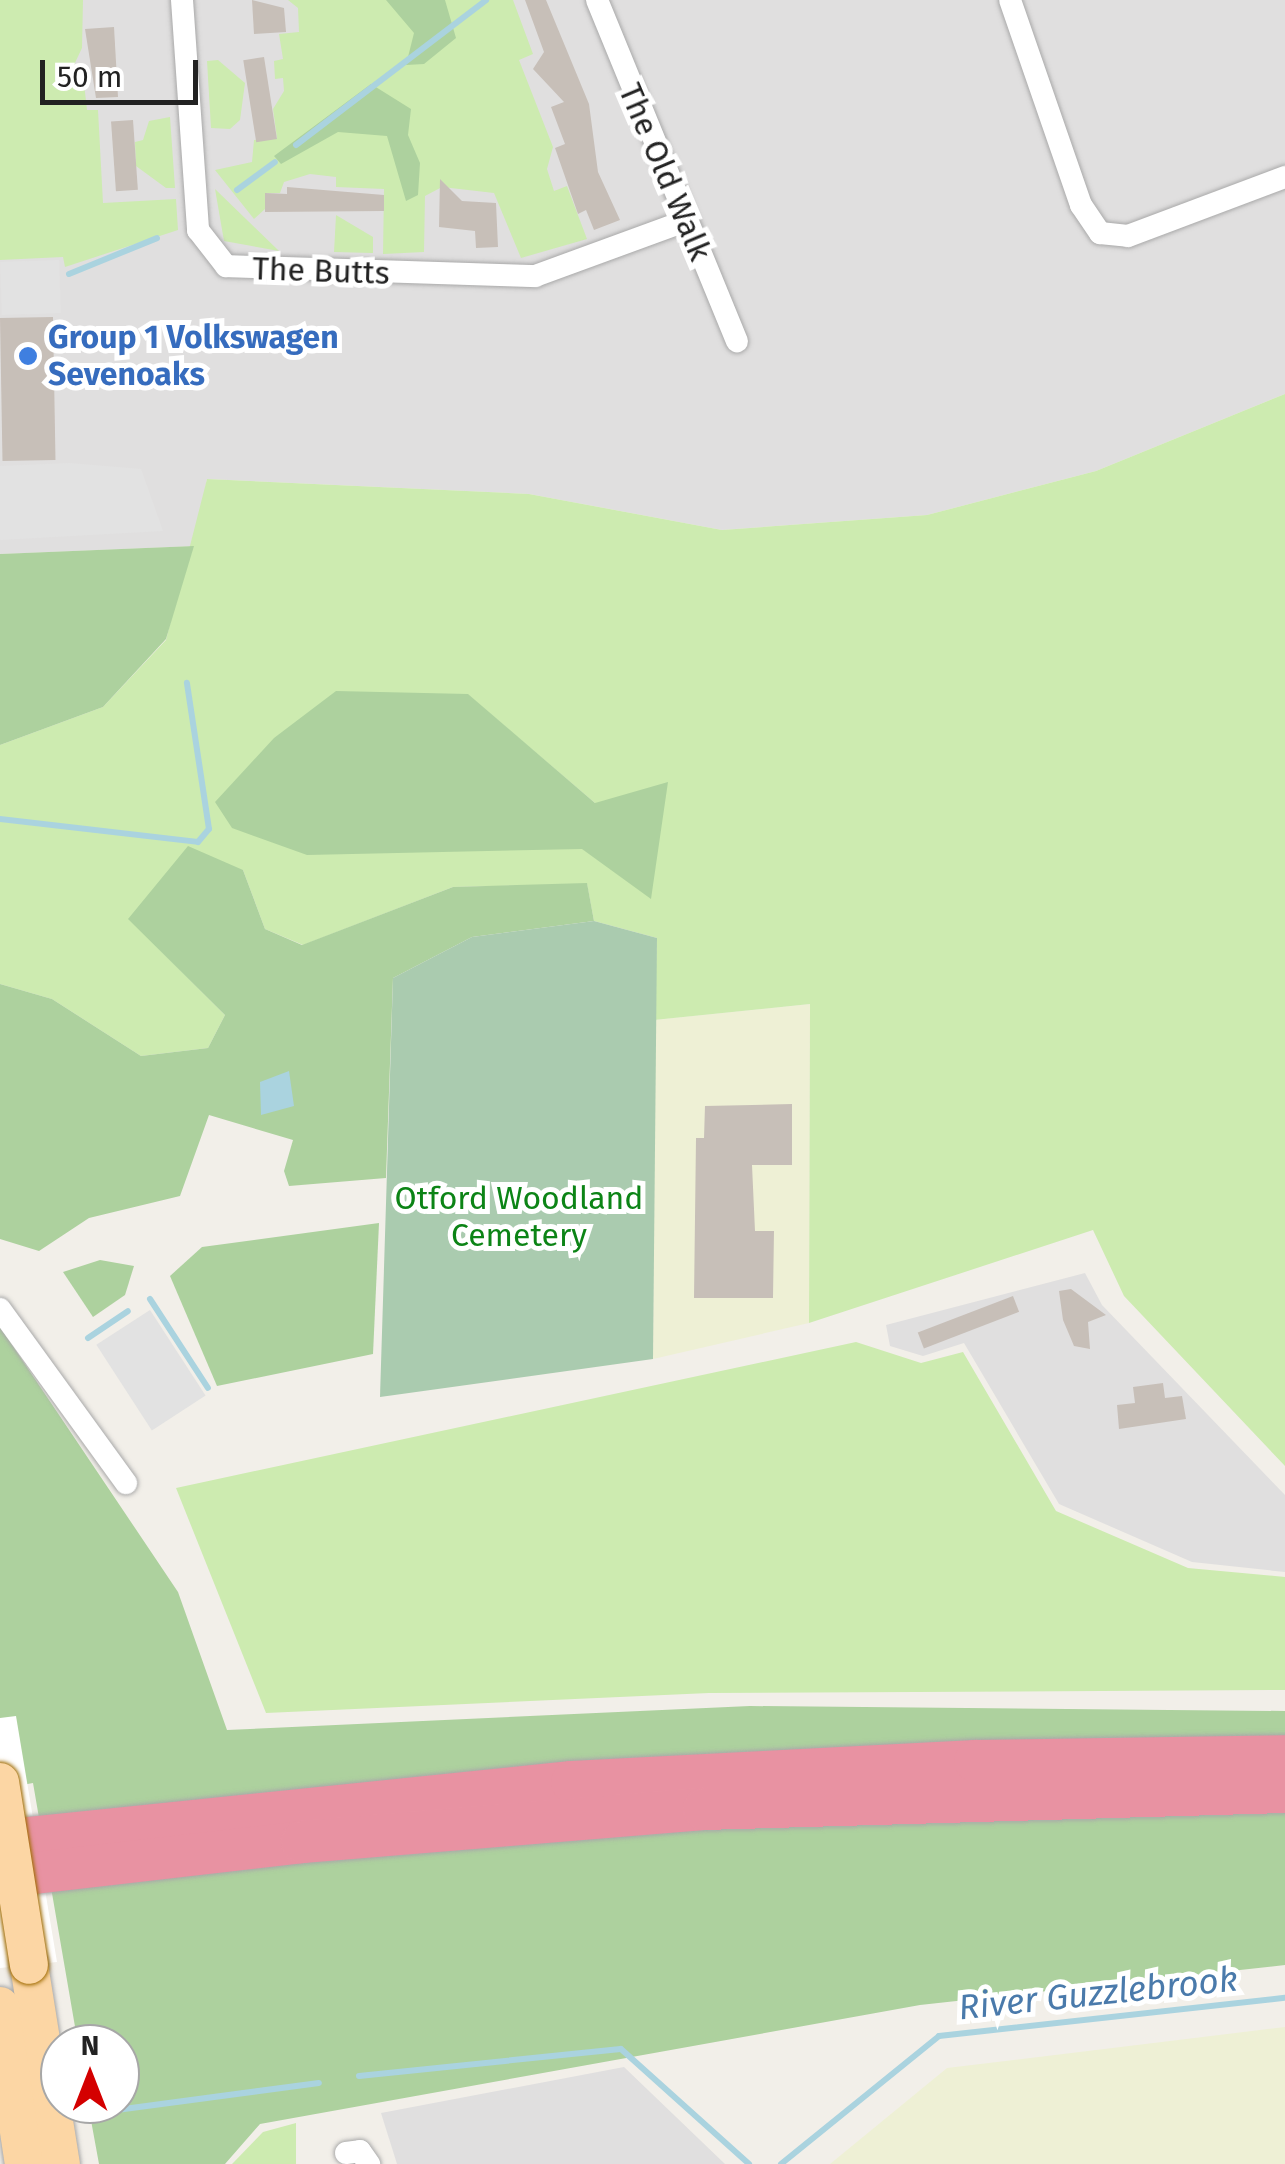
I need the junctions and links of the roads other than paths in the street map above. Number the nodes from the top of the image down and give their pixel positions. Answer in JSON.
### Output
{"nodes":[{"id":1,"x":182,"y":0,"type":"edge"},
{"id":2,"x":597,"y":0,"type":"edge"},
{"id":3,"x":1010,"y":0,"type":"edge"},
{"id":4,"x":1285,"y":177,"type":"edge"},
{"id":5,"x":685,"y":220,"type":"junction"},
{"id":6,"x":738,"y":341,"type":"dead end"},
{"id":7,"x":0,"y":1309,"type":"edge"},
{"id":8,"x":126,"y":1483,"type":"dead end"},
{"id":9,"x":1285,"y":1756,"type":"edge"},
{"id":10,"x":0,"y":1782,"type":"edge"},
{"id":11,"x":1285,"y":1792,"type":"edge"},
{"id":12,"x":0,"y":1841,"type":"edge"},
{"id":13,"x":0,"y":1878,"type":"edge"},
{"id":14,"x":0,"y":2006,"type":"edge"},
{"id":15,"x":346,"y":2153,"type":"dead end"},
{"id":16,"x":24,"y":2164,"type":"edge"},
{"id":17,"x":60,"y":2164,"type":"edge"},
{"id":18,"x":370,"y":2164,"type":"edge"}],
"edges":[{"from":1,"to":5,"type":"street","name":"The Butts"},
{"from":2,"to":5,"type":"street","name":"The Old Walk"},
{"from":3,"to":4,"type":"street"},
{"from":5,"to":6,"type":"street","name":"The Old Walk"},
{"from":7,"to":8,"type":"street"},
{"from":9,"to":12,"type":"highway"},
{"from":10,"to":17,"type":"main road","bridge":true},
{"from":11,"to":13,"type":"highway"},
{"from":14,"to":16,"type":"main road"},
{"from":15,"to":18,"type":"street"}]}
